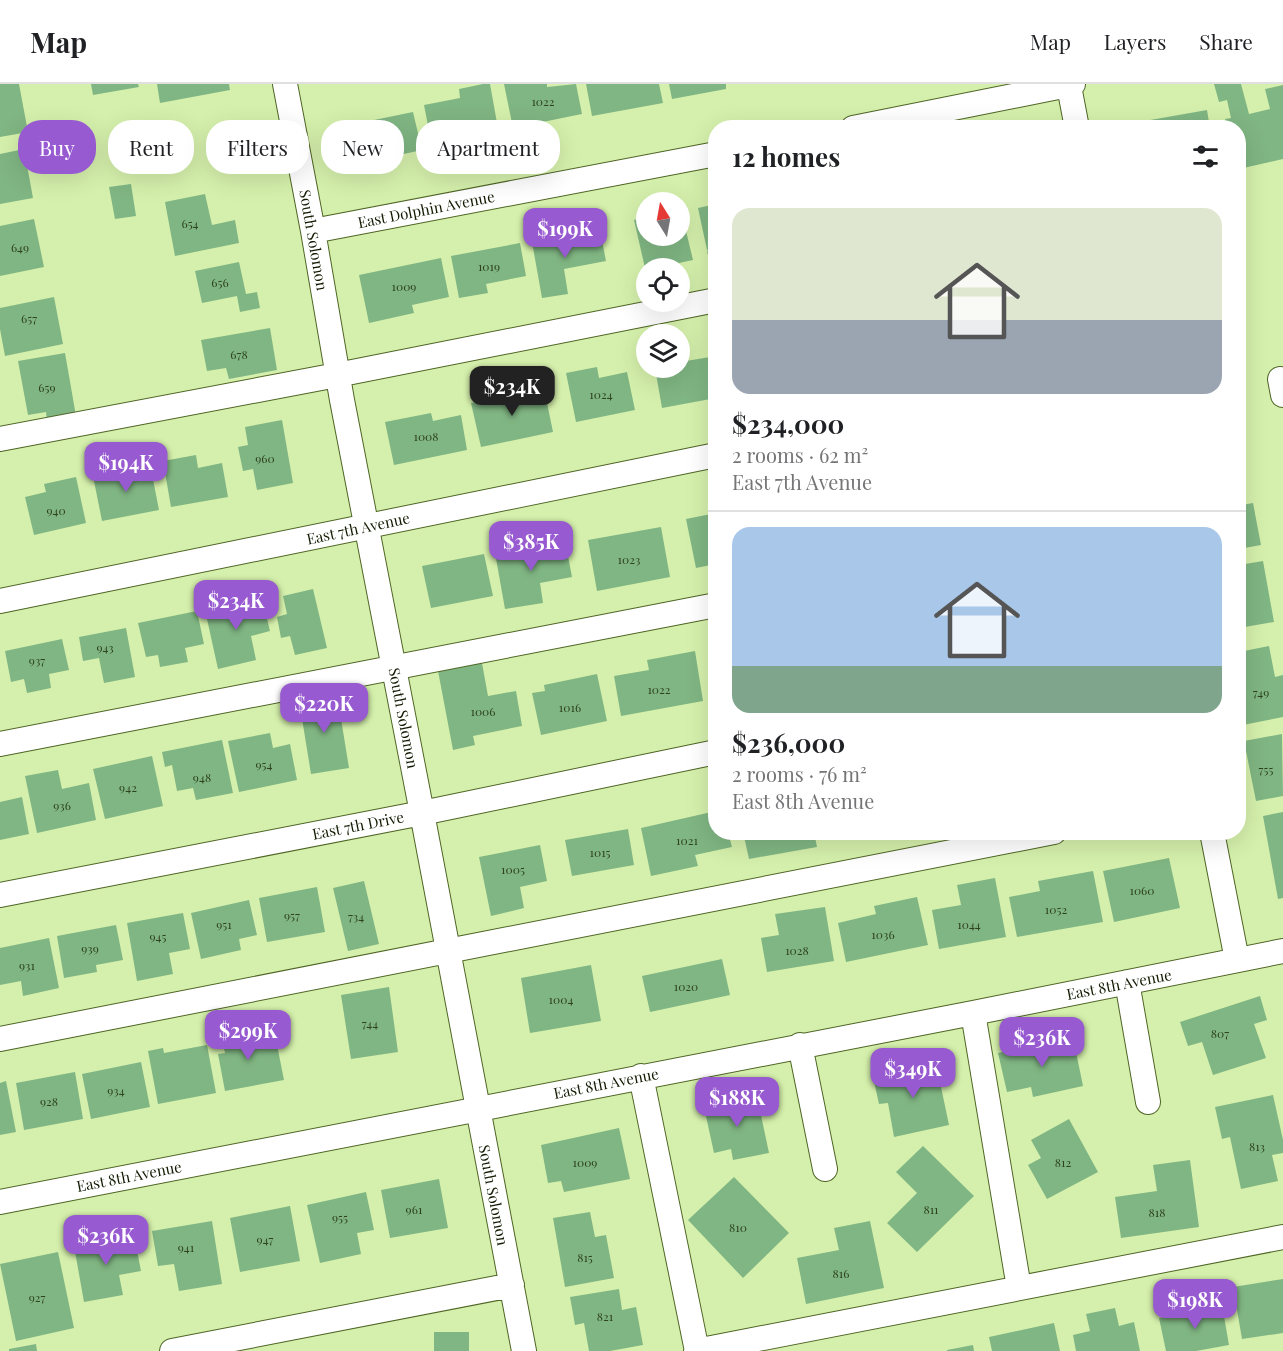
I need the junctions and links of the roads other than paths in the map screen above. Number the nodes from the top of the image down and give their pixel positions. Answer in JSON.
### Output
{"nodes":[{"id":1,"x":285,"y":84,"type":"edge"},
{"id":2,"x":1071,"y":85,"type":"edge"},
{"id":3,"x":894,"y":120,"type":"edge"},
{"id":4,"x":1076,"y":120,"type":"edge"},
{"id":5,"x":708,"y":156,"type":"edge"},
{"id":6,"x":313,"y":231,"type":"junction"},
{"id":7,"x":708,"y":302,"type":"edge"},
{"id":8,"x":337,"y":375,"type":"junction"},
{"id":9,"x":0,"y":439,"type":"edge"},
{"id":10,"x":708,"y":457,"type":"edge"},
{"id":11,"x":367,"y":526,"type":"junction"},
{"id":12,"x":0,"y":601,"type":"edge"},
{"id":13,"x":708,"y":607,"type":"edge"},
{"id":14,"x":394,"y":668,"type":"junction"},
{"id":15,"x":0,"y":744,"type":"edge"},
{"id":16,"x":708,"y":755,"type":"edge"},
{"id":17,"x":423,"y":813,"type":"junction"},
{"id":18,"x":1013,"y":840,"type":"edge"},
{"id":19,"x":1214,"y":840,"type":"edge"},
{"id":20,"x":0,"y":895,"type":"edge"},
{"id":21,"x":448,"y":950,"type":"junction"},
{"id":22,"x":1283,"y":951,"type":"edge"},
{"id":23,"x":1237,"y":960,"type":"junction"},
{"id":24,"x":1127,"y":982,"type":"junction"},
{"id":25,"x":973,"y":1013,"type":"junction"},
{"id":26,"x":0,"y":1039,"type":"edge"},
{"id":27,"x":800,"y":1045,"type":"junction"},
{"id":28,"x":641,"y":1076,"type":"junction"},
{"id":29,"x":1148,"y":1102,"type":"dead end"},
{"id":30,"x":478,"y":1108,"type":"junction"},
{"id":31,"x":825,"y":1169,"type":"dead end"},
{"id":32,"x":0,"y":1202,"type":"edge"},
{"id":33,"x":1283,"y":1237,"type":"edge"},
{"id":34,"x":512,"y":1286,"type":"junction"},
{"id":35,"x":1020,"y":1288,"type":"junction"},
{"id":36,"x":172,"y":1351,"type":"edge"},
{"id":37,"x":524,"y":1351,"type":"edge"},
{"id":38,"x":696,"y":1351,"type":"edge"}],
"edges":[{"from":1,"to":6,"type":"street","name":"South Solomon"},
{"from":2,"to":3,"type":"street"},
{"from":2,"to":4,"type":"street"},
{"from":5,"to":6,"type":"street","name":"East Dolphin Avenue"},
{"from":6,"to":8,"type":"street","name":"South Solomon"},
{"from":7,"to":8,"type":"street"},
{"from":8,"to":9,"type":"street"},
{"from":8,"to":11,"type":"street","name":"South Solomon"},
{"from":10,"to":11,"type":"street","name":"East 7th Avenue"},
{"from":11,"to":12,"type":"street","name":"East 7th Avenue"},
{"from":11,"to":14,"type":"street","name":"South Solomon"},
{"from":13,"to":14,"type":"street"},
{"from":14,"to":15,"type":"street"},
{"from":14,"to":17,"type":"street","name":"South Solomon"},
{"from":16,"to":17,"type":"street","name":"East 7th Drive"},
{"from":17,"to":20,"type":"street","name":"East 7th Drive"},
{"from":17,"to":21,"type":"street","name":"South Solomon"},
{"from":18,"to":21,"type":"street"},
{"from":19,"to":23,"type":"street"},
{"from":21,"to":26,"type":"street"},
{"from":21,"to":30,"type":"street","name":"South Solomon"},
{"from":22,"to":23,"type":"street","name":"East 8th Avenue"},
{"from":23,"to":24,"type":"street","name":"East 8th Avenue"},
{"from":24,"to":25,"type":"street","name":"East 8th Avenue"},
{"from":24,"to":29,"type":"street"},
{"from":25,"to":27,"type":"street","name":"East 8th Avenue"},
{"from":25,"to":35,"type":"street"},
{"from":27,"to":28,"type":"street","name":"East 8th Avenue"},
{"from":27,"to":31,"type":"street"},
{"from":28,"to":30,"type":"street","name":"East 8th Avenue"},
{"from":28,"to":38,"type":"street"},
{"from":30,"to":32,"type":"street","name":"East 8th Avenue"},
{"from":30,"to":34,"type":"street","name":"South Solomon"},
{"from":33,"to":35,"type":"street"},
{"from":34,"to":36,"type":"street"},
{"from":34,"to":37,"type":"street","name":"South Solomon"},
{"from":35,"to":38,"type":"street"}]}
